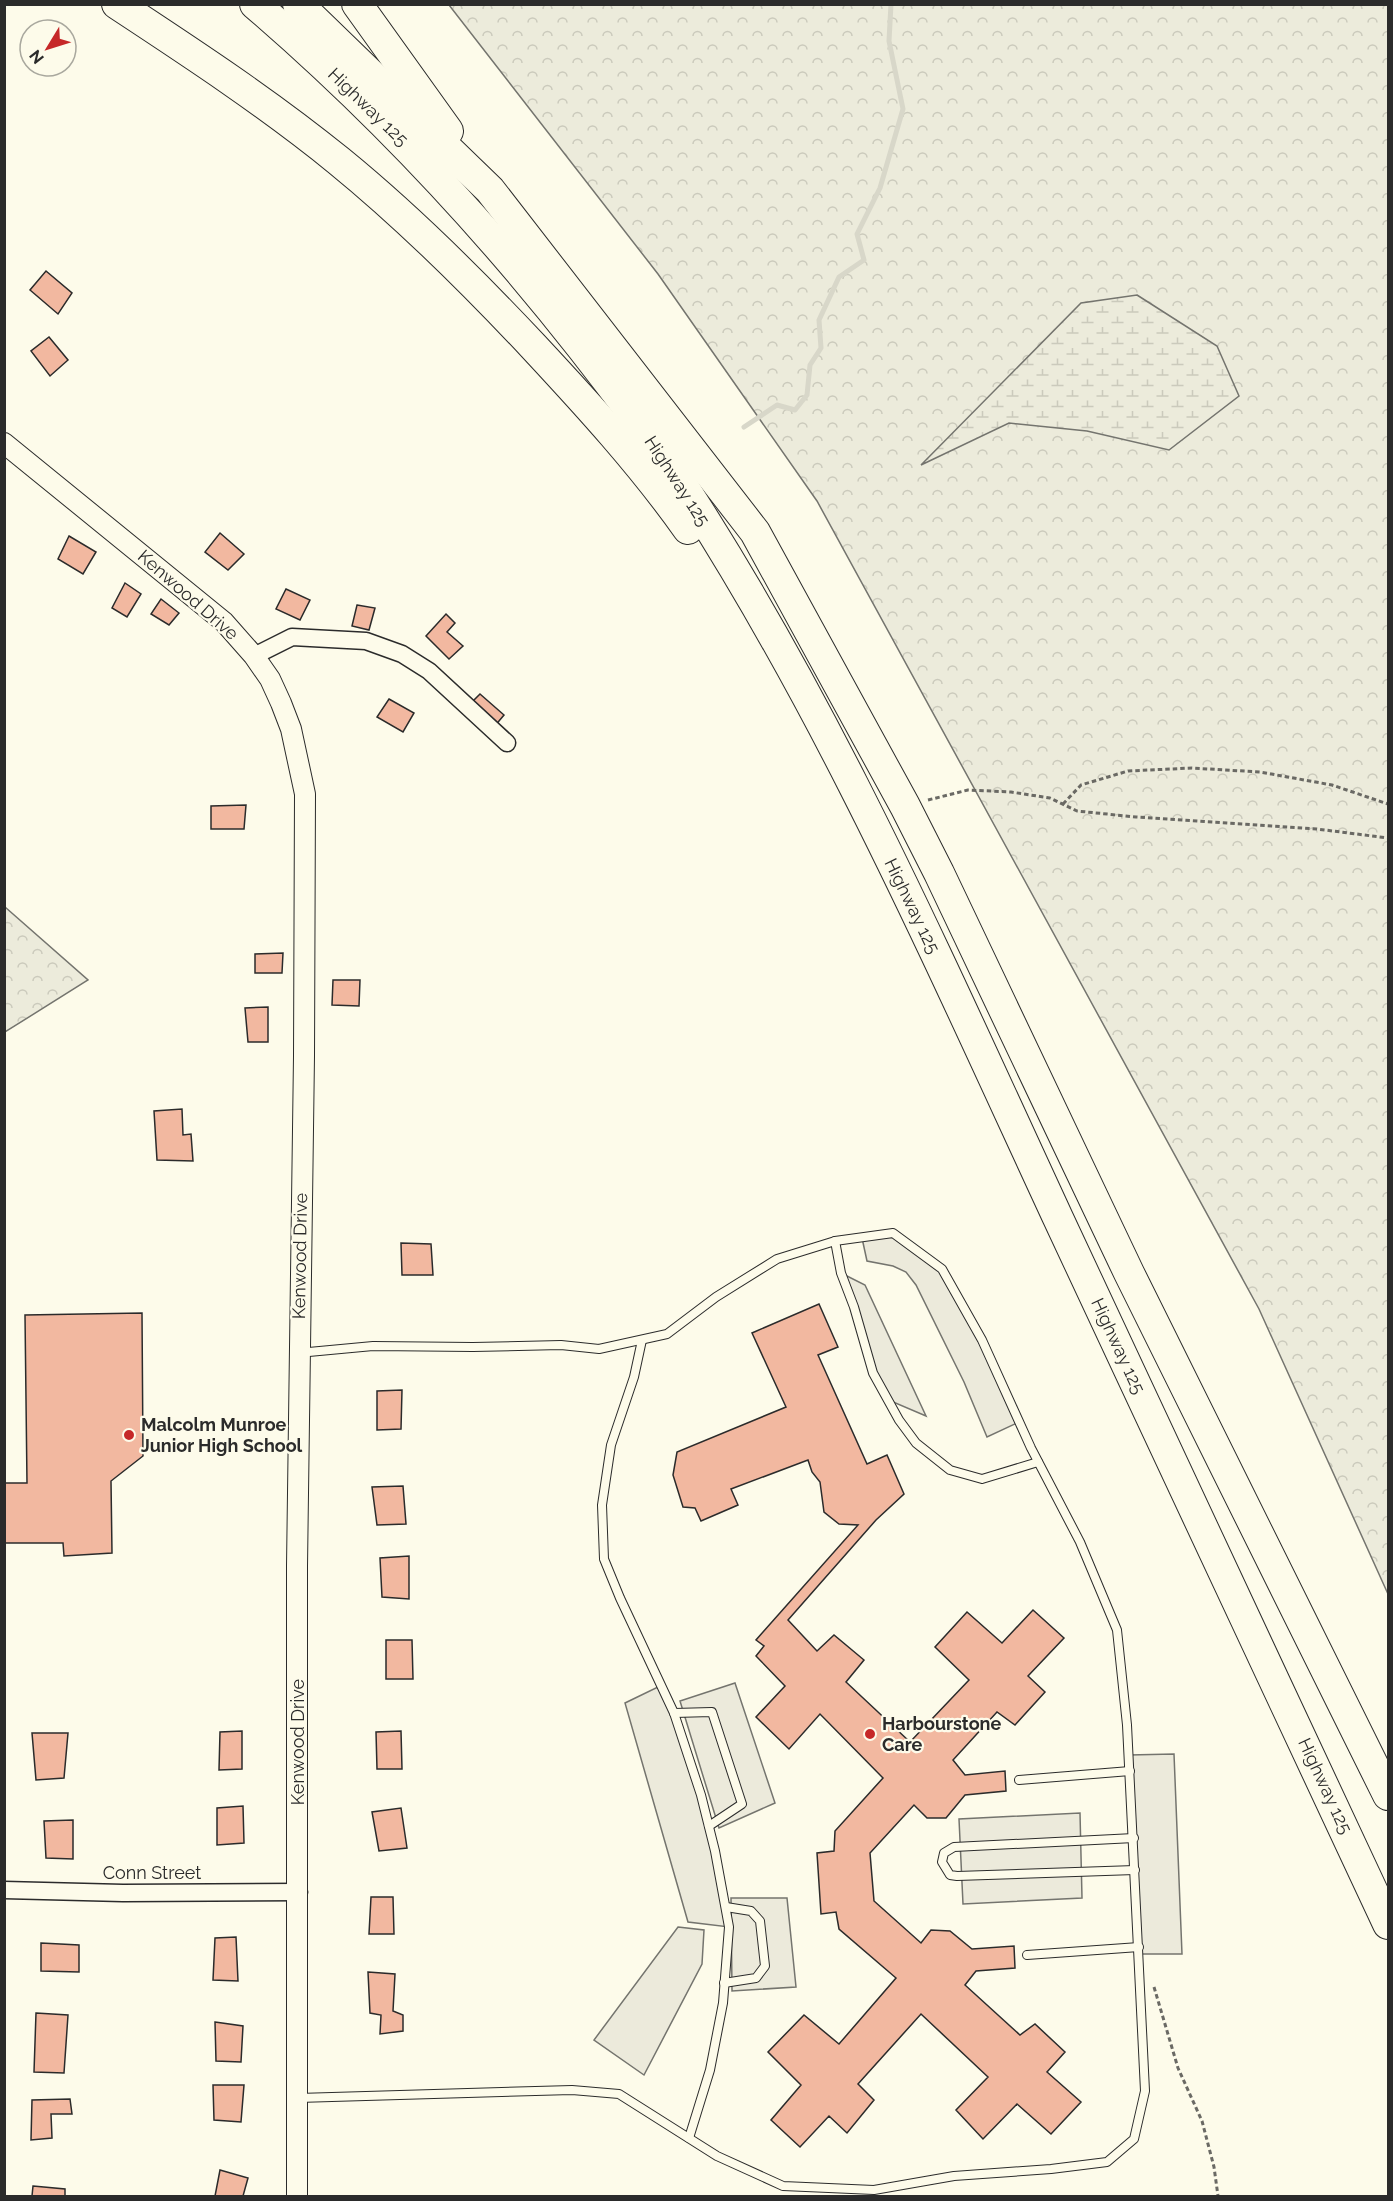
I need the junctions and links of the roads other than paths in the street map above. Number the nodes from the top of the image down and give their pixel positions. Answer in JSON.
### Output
{"nodes":[{"id":1,"x":117,"y":4,"type":"edge"},
{"id":2,"x":255,"y":4,"type":"edge"},
{"id":3,"x":298,"y":4,"type":"edge"},
{"id":4,"x":357,"y":4,"type":"edge"},
{"id":5,"x":490,"y":190,"type":"junction"},
{"id":6,"x":4,"y":443,"type":"edge"},
{"id":7,"x":254,"y":656,"type":"junction"},
{"id":8,"x":830,"y":740,"type":"junction"},
{"id":9,"x":507,"y":743,"type":"dead end"},
{"id":10,"x":835,"y":1242,"type":"junction"},
{"id":11,"x":642,"y":1340,"type":"junction"},
{"id":12,"x":298,"y":1353,"type":"junction"},
{"id":13,"x":1038,"y":1462,"type":"junction"},
{"id":14,"x":674,"y":1713,"type":"junction"},
{"id":15,"x":1130,"y":1771,"type":"junction"},
{"id":16,"x":1019,"y":1780,"type":"dead end"},
{"id":17,"x":1389,"y":1795,"type":"edge"},
{"id":18,"x":709,"y":1826,"type":"junction"},
{"id":19,"x":1134,"y":1838,"type":"junction"},
{"id":20,"x":1135,"y":1870,"type":"junction"},
{"id":21,"x":4,"y":1890,"type":"edge"},
{"id":22,"x":298,"y":1892,"type":"junction"},
{"id":23,"x":726,"y":1907,"type":"junction"},
{"id":24,"x":1389,"y":1924,"type":"edge"},
{"id":25,"x":1139,"y":1947,"type":"junction"},
{"id":26,"x":1027,"y":1955,"type":"dead end"},
{"id":27,"x":724,"y":1983,"type":"junction"},
{"id":28,"x":298,"y":2098,"type":"junction"},
{"id":29,"x":689,"y":2138,"type":"junction"},
{"id":30,"x":297,"y":2196,"type":"edge"}],
"edges":[{"from":1,"to":8,"type":"highway"},
{"from":2,"to":8,"type":"highway","name":"Highway 125"},
{"from":3,"to":5,"type":"highway","name":"Highway 125"},
{"from":4,"to":5,"type":"highway"},
{"from":5,"to":17,"type":"highway","name":"Highway 125"},
{"from":6,"to":7,"type":"street","name":"Kenwood Drive"},
{"from":7,"to":9,"type":"street"},
{"from":7,"to":12,"type":"street","name":"Kenwood Drive"},
{"from":8,"to":24,"type":"highway","name":"Highway 125"},
{"from":10,"to":11,"type":"lane"},
{"from":10,"to":13,"type":"lane"},
{"from":10,"to":13,"type":"lane"},
{"from":11,"to":12,"type":"lane"},
{"from":11,"to":14,"type":"lane"},
{"from":12,"to":22,"type":"street","name":"Kenwood Drive"},
{"from":13,"to":15,"type":"lane"},
{"from":14,"to":18,"type":"lane"},
{"from":14,"to":18,"type":"lane"},
{"from":15,"to":16,"type":"lane"},
{"from":15,"to":19,"type":"lane"},
{"from":18,"to":23,"type":"lane"},
{"from":19,"to":20,"type":"lane"},
{"from":19,"to":20,"type":"lane"},
{"from":20,"to":25,"type":"lane"},
{"from":21,"to":22,"type":"street","name":"Conn Street"},
{"from":22,"to":28,"type":"street","name":"Kenwood Drive"},
{"from":23,"to":27,"type":"lane"},
{"from":23,"to":27,"type":"lane"},
{"from":25,"to":26,"type":"lane"},
{"from":25,"to":29,"type":"lane"},
{"from":27,"to":29,"type":"lane"},
{"from":28,"to":29,"type":"lane"},
{"from":28,"to":30,"type":"street","name":"Kenwood Drive"}]}
